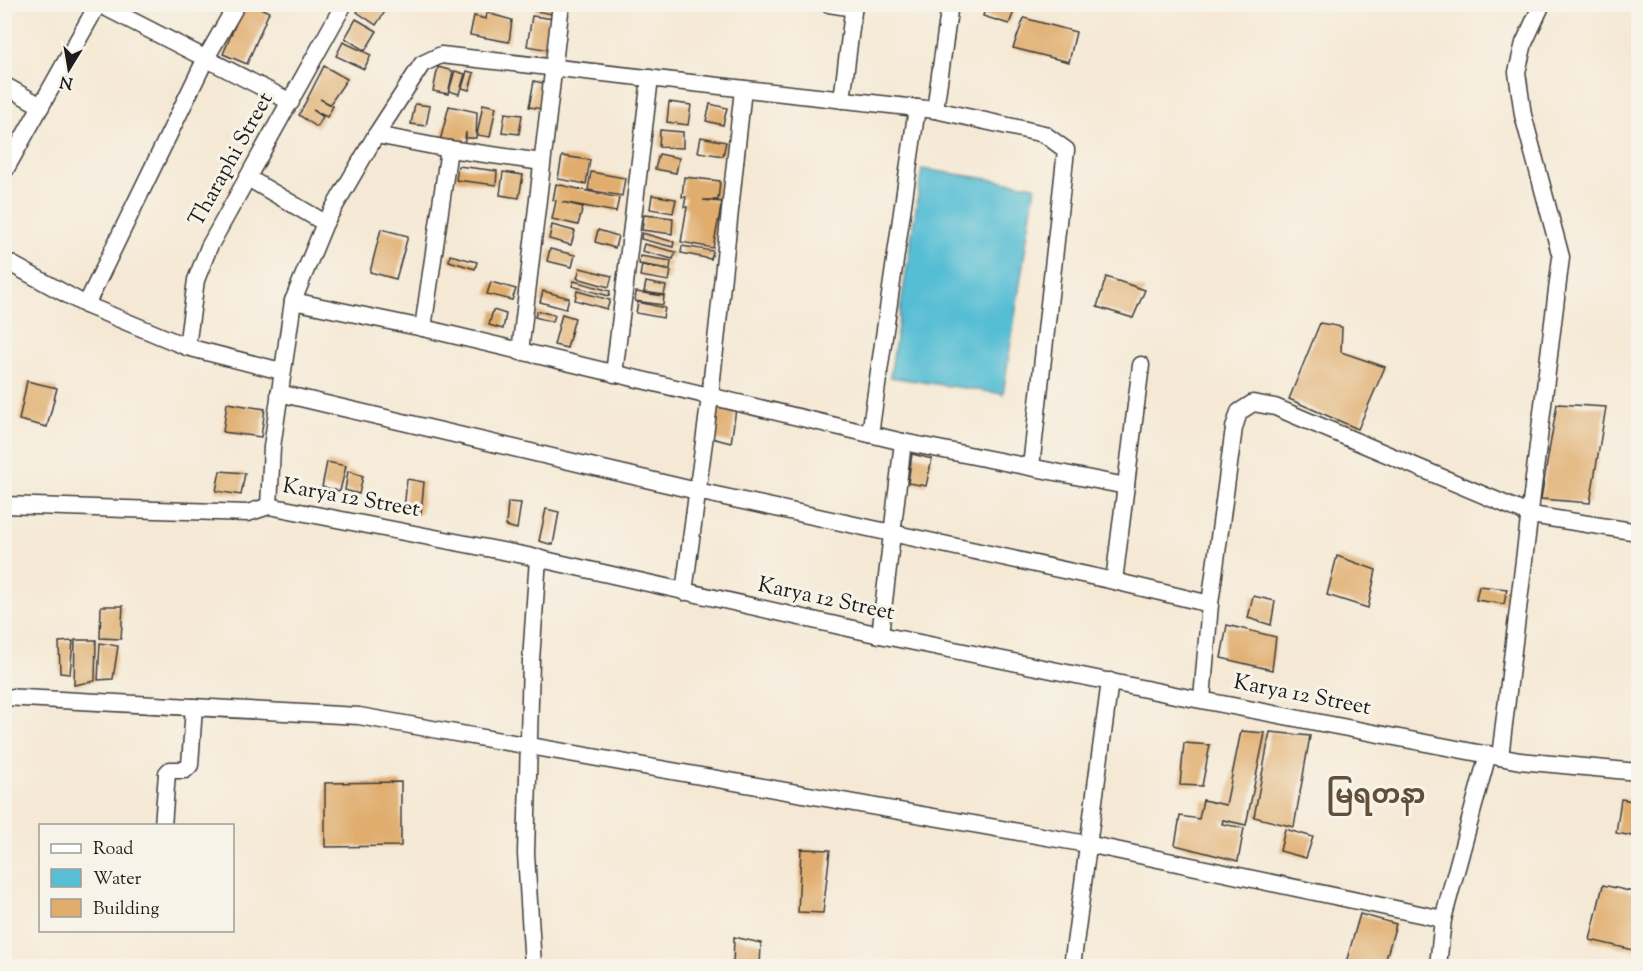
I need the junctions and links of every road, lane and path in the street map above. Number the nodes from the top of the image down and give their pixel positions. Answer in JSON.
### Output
{"nodes":[{"id":1,"x":99,"y":4,"type":"edge"},
{"id":2,"x":237,"y":4,"type":"edge"},
{"id":3,"x":344,"y":4,"type":"edge"},
{"id":4,"x":561,"y":4,"type":"edge"},
{"id":5,"x":829,"y":4,"type":"edge"},
{"id":6,"x":950,"y":4,"type":"edge"},
{"id":7,"x":1542,"y":4,"type":"edge"},
{"id":8,"x":854,"y":6,"type":"edge"},
{"id":9,"x":206,"y":58,"type":"junction"},
{"id":10,"x":554,"y":68,"type":"junction"},
{"id":11,"x":650,"y":78,"type":"junction"},
{"id":12,"x":4,"y":85,"type":"edge"},
{"id":13,"x":743,"y":89,"type":"junction"},
{"id":14,"x":843,"y":100,"type":"junction"},
{"id":15,"x":291,"y":102,"type":"junction"},
{"id":16,"x":41,"y":106,"type":"junction"},
{"id":17,"x":917,"y":108,"type":"junction"},
{"id":18,"x":935,"y":110,"type":"junction"},
{"id":19,"x":376,"y":135,"type":"junction"},
{"id":20,"x":449,"y":149,"type":"junction"},
{"id":21,"x":542,"y":162,"type":"junction"},
{"id":22,"x":4,"y":172,"type":"edge"},
{"id":23,"x":248,"y":178,"type":"junction"},
{"id":24,"x":325,"y":224,"type":"junction"},
{"id":25,"x":4,"y":260,"type":"edge"},
{"id":26,"x":293,"y":301,"type":"junction"},
{"id":27,"x":86,"y":305,"type":"junction"},
{"id":28,"x":423,"y":328,"type":"junction"},
{"id":29,"x":187,"y":347,"type":"junction"},
{"id":30,"x":520,"y":352,"type":"junction"},
{"id":31,"x":1141,"y":365,"type":"dead end"},
{"id":32,"x":281,"y":371,"type":"junction"},
{"id":33,"x":614,"y":374,"type":"junction"},
{"id":34,"x":279,"y":393,"type":"junction"},
{"id":35,"x":710,"y":397,"type":"junction"},
{"id":36,"x":870,"y":434,"type":"junction"},
{"id":37,"x":903,"y":442,"type":"junction"},
{"id":38,"x":1031,"y":467,"type":"junction"},
{"id":39,"x":1126,"y":486,"type":"junction"},
{"id":40,"x":698,"y":491,"type":"junction"},
{"id":41,"x":4,"y":505,"type":"edge"},
{"id":42,"x":269,"y":506,"type":"junction"},
{"id":43,"x":1531,"y":515,"type":"junction"},
{"id":44,"x":892,"y":532,"type":"junction"},
{"id":45,"x":1638,"y":532,"type":"edge"},
{"id":46,"x":538,"y":558,"type":"junction"},
{"id":47,"x":1114,"y":581,"type":"junction"},
{"id":48,"x":684,"y":592,"type":"junction"},
{"id":49,"x":1210,"y":604,"type":"junction"},
{"id":50,"x":880,"y":635,"type":"junction"},
{"id":51,"x":1110,"y":681,"type":"junction"},
{"id":52,"x":4,"y":697,"type":"edge"},
{"id":53,"x":1202,"y":699,"type":"junction"},
{"id":54,"x":194,"y":707,"type":"junction"},
{"id":55,"x":531,"y":746,"type":"junction"},
{"id":56,"x":1494,"y":756,"type":"junction"},
{"id":57,"x":1638,"y":772,"type":"edge"},
{"id":58,"x":163,"y":824,"type":"edge"},
{"id":59,"x":1087,"y":844,"type":"junction"},
{"id":60,"x":1443,"y":919,"type":"junction"},
{"id":61,"x":533,"y":966,"type":"edge"},
{"id":62,"x":1072,"y":966,"type":"edge"},
{"id":63,"x":1438,"y":966,"type":"edge"}],
"edges":[{"from":1,"to":9,"type":"street"},
{"from":1,"to":16,"type":"street"},
{"from":2,"to":9,"type":"street"},
{"from":3,"to":15,"type":"street","name":"Tharaphi Street"},
{"from":4,"to":10,"type":"street"},
{"from":5,"to":8,"type":"street"},
{"from":6,"to":18,"type":"street"},
{"from":7,"to":43,"type":"street"},
{"from":8,"to":14,"type":"street"},
{"from":9,"to":15,"type":"street"},
{"from":9,"to":27,"type":"street"},
{"from":10,"to":11,"type":"street"},
{"from":10,"to":19,"type":"street"},
{"from":10,"to":21,"type":"street"},
{"from":11,"to":13,"type":"street"},
{"from":11,"to":33,"type":"street"},
{"from":12,"to":16,"type":"street"},
{"from":13,"to":14,"type":"street"},
{"from":13,"to":35,"type":"street"},
{"from":14,"to":17,"type":"street"},
{"from":15,"to":23,"type":"street","name":"Tharaphi Street"},
{"from":16,"to":22,"type":"street"},
{"from":17,"to":18,"type":"street"},
{"from":17,"to":36,"type":"street"},
{"from":18,"to":38,"type":"street"},
{"from":19,"to":20,"type":"street"},
{"from":19,"to":24,"type":"street"},
{"from":20,"to":21,"type":"street"},
{"from":20,"to":28,"type":"street"},
{"from":21,"to":30,"type":"street"},
{"from":23,"to":24,"type":"street"},
{"from":23,"to":29,"type":"street","name":"Tharaphi Street"},
{"from":24,"to":26,"type":"street"},
{"from":25,"to":27,"type":"street"},
{"from":26,"to":28,"type":"street"},
{"from":26,"to":32,"type":"street"},
{"from":27,"to":29,"type":"street"},
{"from":28,"to":30,"type":"street"},
{"from":29,"to":32,"type":"street"},
{"from":30,"to":33,"type":"street"},
{"from":31,"to":39,"type":"street"},
{"from":32,"to":34,"type":"street"},
{"from":33,"to":35,"type":"street"},
{"from":34,"to":40,"type":"street"},
{"from":34,"to":42,"type":"street"},
{"from":35,"to":36,"type":"street"},
{"from":35,"to":40,"type":"street"},
{"from":36,"to":37,"type":"street"},
{"from":37,"to":38,"type":"street"},
{"from":37,"to":44,"type":"street"},
{"from":38,"to":39,"type":"street"},
{"from":39,"to":47,"type":"street"},
{"from":40,"to":44,"type":"street"},
{"from":40,"to":48,"type":"street"},
{"from":41,"to":42,"type":"street","name":"Karya 12 Street"},
{"from":42,"to":46,"type":"street","name":"Karya 12 Street"},
{"from":43,"to":45,"type":"street"},
{"from":43,"to":49,"type":"street"},
{"from":43,"to":56,"type":"street"},
{"from":44,"to":47,"type":"street"},
{"from":44,"to":50,"type":"street"},
{"from":46,"to":48,"type":"street","name":"Karya 12 Street"},
{"from":46,"to":55,"type":"street"},
{"from":47,"to":49,"type":"street"},
{"from":48,"to":50,"type":"street","name":"Karya 12 Street"},
{"from":49,"to":53,"type":"street"},
{"from":50,"to":51,"type":"street","name":"Karya 12 Street"},
{"from":51,"to":53,"type":"street","name":"Karya 12 Street"},
{"from":51,"to":59,"type":"street"},
{"from":52,"to":54,"type":"street"},
{"from":53,"to":56,"type":"street","name":"Karya 12 Street"},
{"from":54,"to":55,"type":"street"},
{"from":54,"to":58,"type":"street"},
{"from":55,"to":59,"type":"street"},
{"from":55,"to":61,"type":"street"},
{"from":56,"to":57,"type":"street","name":"Karya 12 Street"},
{"from":56,"to":60,"type":"street"},
{"from":59,"to":60,"type":"street"},
{"from":59,"to":62,"type":"street"},
{"from":60,"to":63,"type":"street"}]}
